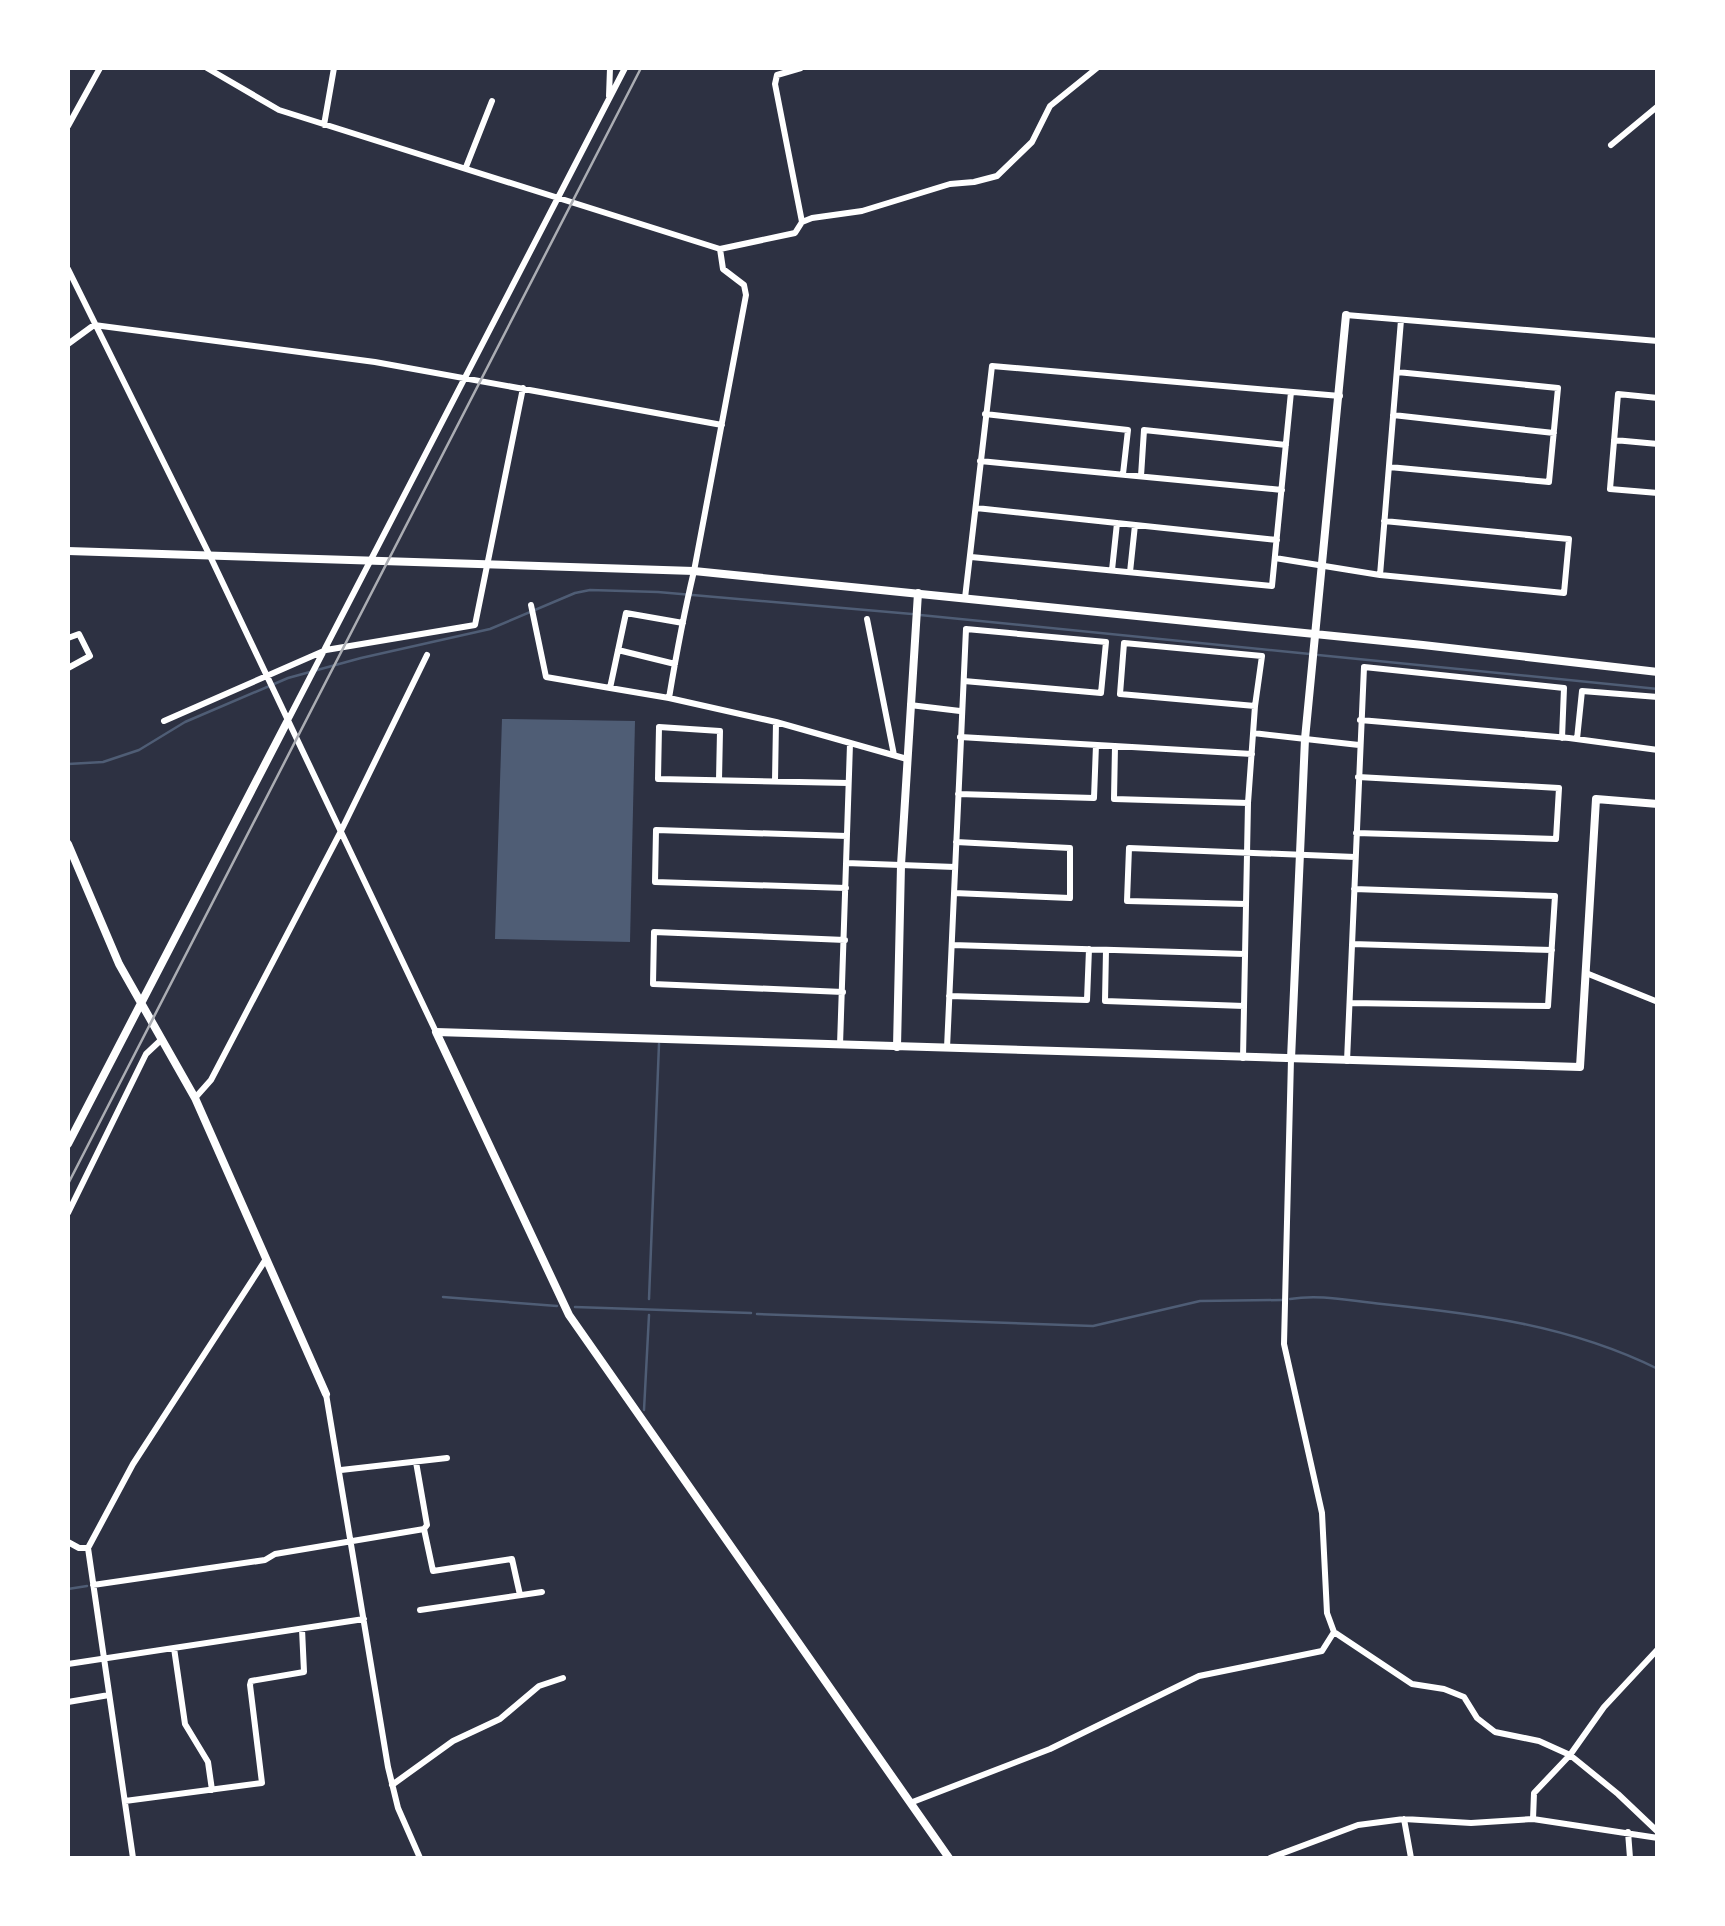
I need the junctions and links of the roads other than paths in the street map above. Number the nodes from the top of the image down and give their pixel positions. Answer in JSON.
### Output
{"nodes":[{"id":1,"x":100,"y":68,"type":"edge"},
{"id":2,"x":207,"y":68,"type":"edge"},
{"id":3,"x":334,"y":68,"type":"edge"},
{"id":4,"x":610,"y":68,"type":"edge"},
{"id":5,"x":625,"y":68,"type":"edge"},
{"id":6,"x":801,"y":68,"type":"edge"},
{"id":7,"x":1097,"y":68,"type":"edge"},
{"id":8,"x":492,"y":101,"type":"dead end"},
{"id":9,"x":608,"y":102,"type":"junction"},
{"id":10,"x":1658,"y":106,"type":"edge"},
{"id":11,"x":324,"y":125,"type":"junction"},
{"id":12,"x":68,"y":126,"type":"edge"},
{"id":13,"x":1612,"y":144,"type":"dead end"},
{"id":14,"x":466,"y":168,"type":"junction"},
{"id":15,"x":557,"y":198,"type":"junction"},
{"id":16,"x":802,"y":222,"type":"junction"},
{"id":17,"x":720,"y":249,"type":"junction"},
{"id":18,"x":68,"y":269,"type":"edge"},
{"id":19,"x":1346,"y":316,"type":"joint"},
{"id":20,"x":1401,"y":320,"type":"junction"},
{"id":21,"x":94,"y":325,"type":"junction"},
{"id":22,"x":1658,"y":341,"type":"edge"},
{"id":23,"x":68,"y":344,"type":"edge"},
{"id":24,"x":1396,"y":372,"type":"junction"},
{"id":25,"x":466,"y":377,"type":"junction"},
{"id":26,"x":523,"y":388,"type":"junction"},
{"id":27,"x":1291,"y":392,"type":"junction"},
{"id":28,"x":1340,"y":396,"type":"junction"},
{"id":29,"x":1658,"y":398,"type":"edge"},
{"id":30,"x":985,"y":414,"type":"junction"},
{"id":31,"x":1393,"y":415,"type":"junction"},
{"id":32,"x":722,"y":425,"type":"junction"},
{"id":33,"x":1554,"y":433,"type":"junction"},
{"id":34,"x":1614,"y":440,"type":"junction"},
{"id":35,"x":1658,"y":444,"type":"edge"},
{"id":36,"x":1286,"y":445,"type":"junction"},
{"id":37,"x":980,"y":461,"type":"junction"},
{"id":38,"x":1389,"y":467,"type":"junction"},
{"id":39,"x":1123,"y":474,"type":"junction"},
{"id":40,"x":1141,"y":476,"type":"junction"},
{"id":41,"x":1282,"y":490,"type":"junction"},
{"id":42,"x":1658,"y":493,"type":"edge"},
{"id":43,"x":976,"y":508,"type":"junction"},
{"id":44,"x":1384,"y":522,"type":"junction"},
{"id":45,"x":1117,"y":523,"type":"junction"},
{"id":46,"x":1134,"y":525,"type":"junction"},
{"id":47,"x":1277,"y":540,"type":"junction"},
{"id":48,"x":68,"y":551,"type":"edge"},
{"id":49,"x":210,"y":556,"type":"junction"},
{"id":50,"x":971,"y":557,"type":"junction"},
{"id":51,"x":1275,"y":558,"type":"junction"},
{"id":52,"x":370,"y":560,"type":"junction"},
{"id":53,"x":490,"y":564,"type":"junction"},
{"id":54,"x":1323,"y":564,"type":"junction"},
{"id":55,"x":1112,"y":570,"type":"junction"},
{"id":56,"x":694,"y":571,"type":"junction"},
{"id":57,"x":1130,"y":572,"type":"junction"},
{"id":58,"x":1380,"y":575,"type":"junction"},
{"id":59,"x":918,"y":593,"type":"junction"},
{"id":60,"x":966,"y":598,"type":"junction"},
{"id":61,"x":531,"y":605,"type":"dead end"},
{"id":62,"x":868,"y":618,"type":"dead end"},
{"id":63,"x":683,"y":623,"type":"junction"},
{"id":64,"x":1314,"y":635,"type":"junction"},
{"id":65,"x":68,"y":638,"type":"edge"},
{"id":66,"x":618,"y":650,"type":"junction"},
{"id":67,"x":325,"y":654,"type":"junction"},
{"id":68,"x":427,"y":655,"type":"dead end"},
{"id":69,"x":675,"y":664,"type":"junction"},
{"id":70,"x":68,"y":668,"type":"edge"},
{"id":71,"x":1658,"y":672,"type":"edge"},
{"id":72,"x":267,"y":679,"type":"junction"},
{"id":73,"x":964,"y":681,"type":"junction"},
{"id":74,"x":610,"y":688,"type":"junction"},
{"id":75,"x":1658,"y":696,"type":"edge"},
{"id":76,"x":668,"y":698,"type":"junction"},
{"id":77,"x":910,"y":705,"type":"junction"},
{"id":78,"x":1255,"y":706,"type":"junction"},
{"id":79,"x":960,"y":710,"type":"junction"},
{"id":80,"x":1360,"y":720,"type":"junction"},
{"id":81,"x":164,"y":721,"type":"dead end"},
{"id":82,"x":287,"y":722,"type":"junction"},
{"id":83,"x":776,"y":722,"type":"junction"},
{"id":84,"x":1254,"y":732,"type":"junction"},
{"id":85,"x":960,"y":736,"type":"junction"},
{"id":86,"x":1562,"y":738,"type":"junction"},
{"id":87,"x":1305,"y":739,"type":"junction"},
{"id":88,"x":1577,"y":739,"type":"junction"},
{"id":89,"x":850,"y":744,"type":"junction"},
{"id":90,"x":1096,"y":745,"type":"junction"},
{"id":91,"x":1359,"y":745,"type":"junction"},
{"id":92,"x":1115,"y":746,"type":"junction"},
{"id":93,"x":1658,"y":750,"type":"edge"},
{"id":94,"x":894,"y":754,"type":"junction"},
{"id":95,"x":1252,"y":754,"type":"junction"},
{"id":96,"x":907,"y":759,"type":"junction"},
{"id":97,"x":1358,"y":777,"type":"junction"},
{"id":98,"x":719,"y":780,"type":"junction"},
{"id":99,"x":774,"y":781,"type":"junction"},
{"id":100,"x":848,"y":783,"type":"junction"},
{"id":101,"x":958,"y":794,"type":"junction"},
{"id":102,"x":1248,"y":803,"type":"junction"},
{"id":103,"x":1658,"y":804,"type":"edge"},
{"id":104,"x":340,"y":833,"type":"junction"},
{"id":105,"x":1356,"y":833,"type":"junction"},
{"id":106,"x":848,"y":836,"type":"junction"},
{"id":107,"x":956,"y":842,"type":"junction"},
{"id":108,"x":68,"y":844,"type":"edge"},
{"id":109,"x":1248,"y":853,"type":"junction"},
{"id":110,"x":1298,"y":855,"type":"junction"},
{"id":111,"x":1355,"y":857,"type":"junction"},
{"id":112,"x":846,"y":863,"type":"junction"},
{"id":113,"x":902,"y":865,"type":"junction"},
{"id":114,"x":955,"y":867,"type":"junction"},
{"id":115,"x":846,"y":888,"type":"junction"},
{"id":116,"x":1354,"y":889,"type":"junction"},
{"id":117,"x":954,"y":893,"type":"junction"},
{"id":118,"x":1246,"y":904,"type":"junction"},
{"id":119,"x":845,"y":940,"type":"junction"},
{"id":120,"x":1352,"y":944,"type":"junction"},
{"id":121,"x":952,"y":945,"type":"junction"},
{"id":122,"x":1088,"y":949,"type":"junction"},
{"id":123,"x":1106,"y":950,"type":"junction"},
{"id":124,"x":1552,"y":950,"type":"junction"},
{"id":125,"x":1245,"y":954,"type":"junction"},
{"id":126,"x":1586,"y":973,"type":"junction"},
{"id":127,"x":843,"y":992,"type":"junction"},
{"id":128,"x":950,"y":996,"type":"junction"},
{"id":129,"x":140,"y":1002,"type":"junction"},
{"id":130,"x":1658,"y":1002,"type":"edge"},
{"id":131,"x":1350,"y":1003,"type":"junction"},
{"id":132,"x":1244,"y":1006,"type":"junction"},
{"id":133,"x":436,"y":1032,"type":"junction"},
{"id":134,"x":162,"y":1039,"type":"junction"},
{"id":135,"x":840,"y":1045,"type":"junction"},
{"id":136,"x":897,"y":1047,"type":"junction"},
{"id":137,"x":947,"y":1048,"type":"junction"},
{"id":138,"x":1243,"y":1058,"type":"junction"},
{"id":139,"x":1291,"y":1059,"type":"junction"},
{"id":140,"x":1348,"y":1061,"type":"junction"},
{"id":141,"x":195,"y":1098,"type":"junction"},
{"id":142,"x":68,"y":1144,"type":"edge"},
{"id":143,"x":68,"y":1212,"type":"edge"},
{"id":144,"x":266,"y":1259,"type":"junction"},
{"id":145,"x":326,"y":1394,"type":"joint"},
{"id":146,"x":447,"y":1458,"type":"dead end"},
{"id":147,"x":416,"y":1462,"type":"junction"},
{"id":148,"x":342,"y":1470,"type":"junction"},
{"id":149,"x":424,"y":1530,"type":"junction"},
{"id":150,"x":352,"y":1540,"type":"junction"},
{"id":151,"x":68,"y":1542,"type":"edge"},
{"id":152,"x":88,"y":1548,"type":"junction"},
{"id":153,"x":93,"y":1585,"type":"junction"},
{"id":154,"x":542,"y":1592,"type":"dead end"},
{"id":155,"x":520,"y":1595,"type":"junction"},
{"id":156,"x":420,"y":1610,"type":"dead end"},
{"id":157,"x":364,"y":1619,"type":"junction"},
{"id":158,"x":302,"y":1629,"type":"junction"},
{"id":159,"x":1334,"y":1632,"type":"junction"},
{"id":160,"x":174,"y":1648,"type":"junction"},
{"id":161,"x":1658,"y":1649,"type":"edge"},
{"id":162,"x":104,"y":1658,"type":"junction"},
{"id":163,"x":68,"y":1664,"type":"edge"},
{"id":164,"x":563,"y":1678,"type":"dead end"},
{"id":165,"x":109,"y":1696,"type":"junction"},
{"id":166,"x":68,"y":1702,"type":"edge"},
{"id":167,"x":1570,"y":1755,"type":"junction"},
{"id":168,"x":392,"y":1785,"type":"junction"},
{"id":169,"x":212,"y":1790,"type":"junction"},
{"id":170,"x":125,"y":1801,"type":"junction"},
{"id":171,"x":910,"y":1803,"type":"junction"},
{"id":172,"x":1404,"y":1819,"type":"junction"},
{"id":173,"x":1532,"y":1819,"type":"junction"},
{"id":174,"x":1628,"y":1832,"type":"junction"},
{"id":175,"x":1658,"y":1835,"type":"edge"},
{"id":176,"x":133,"y":1858,"type":"edge"},
{"id":177,"x":420,"y":1858,"type":"edge"},
{"id":178,"x":949,"y":1858,"type":"edge"},
{"id":179,"x":1270,"y":1858,"type":"edge"},
{"id":180,"x":1411,"y":1858,"type":"edge"},
{"id":181,"x":1630,"y":1858,"type":"edge"}],
"edges":[{"from":1,"to":12,"type":"street"},
{"from":2,"to":11,"type":"street"},
{"from":3,"to":11,"type":"street"},
{"from":4,"to":9,"type":"street"},
{"from":5,"to":9,"type":"street"},
{"from":6,"to":16,"type":"street"},
{"from":7,"to":16,"type":"street"},
{"from":8,"to":14,"type":"street"},
{"from":9,"to":15,"type":"street"},
{"from":10,"to":13,"type":"street"},
{"from":11,"to":14,"type":"street"},
{"from":14,"to":15,"type":"street"},
{"from":15,"to":17,"type":"street"},
{"from":15,"to":25,"type":"street"},
{"from":16,"to":17,"type":"street"},
{"from":17,"to":32,"type":"street"},
{"from":18,"to":21,"type":"street"},
{"from":19,"to":20,"type":"street"},
{"from":19,"to":28,"type":"street"},
{"from":20,"to":22,"type":"street"},
{"from":20,"to":24,"type":"street"},
{"from":21,"to":23,"type":"street"},
{"from":21,"to":25,"type":"street"},
{"from":21,"to":49,"type":"street"},
{"from":24,"to":31,"type":"street"},
{"from":24,"to":33,"type":"street"},
{"from":25,"to":26,"type":"street"},
{"from":25,"to":52,"type":"street"},
{"from":26,"to":32,"type":"street"},
{"from":26,"to":53,"type":"street"},
{"from":27,"to":28,"type":"street"},
{"from":27,"to":30,"type":"street"},
{"from":27,"to":36,"type":"street"},
{"from":28,"to":54,"type":"street"},
{"from":29,"to":34,"type":"street"},
{"from":30,"to":37,"type":"street"},
{"from":30,"to":39,"type":"street"},
{"from":31,"to":33,"type":"street"},
{"from":31,"to":38,"type":"street"},
{"from":32,"to":56,"type":"street"},
{"from":33,"to":38,"type":"street"},
{"from":34,"to":35,"type":"street"},
{"from":34,"to":42,"type":"street"},
{"from":36,"to":40,"type":"street"},
{"from":36,"to":41,"type":"street"},
{"from":37,"to":39,"type":"street"},
{"from":37,"to":43,"type":"street"},
{"from":38,"to":44,"type":"street"},
{"from":39,"to":40,"type":"street"},
{"from":40,"to":41,"type":"street"},
{"from":41,"to":47,"type":"street"},
{"from":43,"to":45,"type":"street"},
{"from":43,"to":50,"type":"street"},
{"from":44,"to":58,"type":"street"},
{"from":44,"to":58,"type":"street"},
{"from":45,"to":46,"type":"street"},
{"from":45,"to":55,"type":"street"},
{"from":46,"to":47,"type":"street"},
{"from":46,"to":57,"type":"street"},
{"from":47,"to":51,"type":"street"},
{"from":48,"to":49,"type":"street"},
{"from":49,"to":52,"type":"street"},
{"from":49,"to":72,"type":"street"},
{"from":50,"to":55,"type":"street"},
{"from":50,"to":60,"type":"street"},
{"from":51,"to":54,"type":"street"},
{"from":51,"to":57,"type":"street"},
{"from":52,"to":53,"type":"street"},
{"from":52,"to":67,"type":"street"},
{"from":53,"to":56,"type":"street"},
{"from":53,"to":67,"type":"street"},
{"from":54,"to":58,"type":"street"},
{"from":54,"to":64,"type":"street"},
{"from":55,"to":57,"type":"street"},
{"from":56,"to":59,"type":"street"},
{"from":56,"to":63,"type":"street"},
{"from":59,"to":60,"type":"street"},
{"from":59,"to":77,"type":"street"},
{"from":60,"to":64,"type":"street"},
{"from":61,"to":74,"type":"street"},
{"from":62,"to":94,"type":"street"},
{"from":63,"to":66,"type":"street"},
{"from":63,"to":69,"type":"street"},
{"from":64,"to":71,"type":"street"},
{"from":64,"to":87,"type":"street"},
{"from":65,"to":70,"type":"street"},
{"from":66,"to":69,"type":"street"},
{"from":66,"to":74,"type":"street"},
{"from":67,"to":72,"type":"street"},
{"from":67,"to":82,"type":"street"},
{"from":68,"to":104,"type":"street"},
{"from":69,"to":76,"type":"street"},
{"from":72,"to":81,"type":"street"},
{"from":72,"to":82,"type":"street"},
{"from":73,"to":73,"type":"street"},
{"from":73,"to":79,"type":"street"},
{"from":74,"to":76,"type":"street"},
{"from":75,"to":88,"type":"street"},
{"from":76,"to":83,"type":"street"},
{"from":77,"to":79,"type":"street"},
{"from":77,"to":96,"type":"street"},
{"from":78,"to":78,"type":"street"},
{"from":78,"to":84,"type":"street"},
{"from":79,"to":85,"type":"street"},
{"from":80,"to":86,"type":"street"},
{"from":80,"to":86,"type":"street"},
{"from":80,"to":91,"type":"street"},
{"from":82,"to":104,"type":"street"},
{"from":82,"to":129,"type":"street"},
{"from":83,"to":89,"type":"street"},
{"from":83,"to":99,"type":"street"},
{"from":84,"to":87,"type":"street"},
{"from":84,"to":95,"type":"street"},
{"from":85,"to":90,"type":"street"},
{"from":85,"to":101,"type":"street"},
{"from":86,"to":88,"type":"street"},
{"from":87,"to":91,"type":"street"},
{"from":87,"to":110,"type":"street"},
{"from":88,"to":93,"type":"street"},
{"from":89,"to":94,"type":"street"},
{"from":89,"to":100,"type":"street"},
{"from":90,"to":92,"type":"street"},
{"from":90,"to":101,"type":"street"},
{"from":91,"to":97,"type":"street"},
{"from":92,"to":95,"type":"street"},
{"from":92,"to":102,"type":"street"},
{"from":94,"to":96,"type":"street"},
{"from":95,"to":102,"type":"street"},
{"from":96,"to":113,"type":"street"},
{"from":97,"to":105,"type":"street"},
{"from":97,"to":105,"type":"street"},
{"from":98,"to":98,"type":"street"},
{"from":98,"to":99,"type":"street"},
{"from":99,"to":100,"type":"street"},
{"from":100,"to":106,"type":"street"},
{"from":101,"to":107,"type":"street"},
{"from":102,"to":109,"type":"street"},
{"from":103,"to":126,"type":"street"},
{"from":104,"to":133,"type":"street"},
{"from":104,"to":141,"type":"street"},
{"from":105,"to":111,"type":"street"},
{"from":106,"to":112,"type":"street"},
{"from":106,"to":115,"type":"street"},
{"from":107,"to":114,"type":"street"},
{"from":107,"to":117,"type":"street"},
{"from":108,"to":129,"type":"street"},
{"from":109,"to":110,"type":"street"},
{"from":109,"to":118,"type":"street"},
{"from":109,"to":118,"type":"street"},
{"from":110,"to":111,"type":"street"},
{"from":110,"to":139,"type":"street"},
{"from":111,"to":116,"type":"street"},
{"from":112,"to":113,"type":"street"},
{"from":112,"to":115,"type":"street"},
{"from":113,"to":114,"type":"street"},
{"from":113,"to":136,"type":"street"},
{"from":114,"to":117,"type":"street"},
{"from":115,"to":119,"type":"street"},
{"from":116,"to":120,"type":"street"},
{"from":116,"to":124,"type":"street"},
{"from":117,"to":121,"type":"street"},
{"from":118,"to":125,"type":"street"},
{"from":119,"to":127,"type":"street"},
{"from":119,"to":127,"type":"street"},
{"from":120,"to":124,"type":"street"},
{"from":120,"to":131,"type":"street"},
{"from":121,"to":122,"type":"street"},
{"from":121,"to":128,"type":"street"},
{"from":122,"to":123,"type":"street"},
{"from":122,"to":128,"type":"street"},
{"from":123,"to":125,"type":"street"},
{"from":123,"to":132,"type":"street"},
{"from":124,"to":131,"type":"street"},
{"from":125,"to":132,"type":"street"},
{"from":126,"to":130,"type":"street"},
{"from":126,"to":140,"type":"street"},
{"from":127,"to":135,"type":"street"},
{"from":128,"to":137,"type":"street"},
{"from":129,"to":134,"type":"street"},
{"from":129,"to":142,"type":"street"},
{"from":131,"to":140,"type":"street"},
{"from":132,"to":138,"type":"street"},
{"from":133,"to":135,"type":"street"},
{"from":133,"to":171,"type":"street"},
{"from":134,"to":141,"type":"street"},
{"from":134,"to":143,"type":"street"},
{"from":135,"to":136,"type":"street"},
{"from":136,"to":137,"type":"street"},
{"from":137,"to":138,"type":"street"},
{"from":138,"to":139,"type":"street"},
{"from":139,"to":140,"type":"street"},
{"from":139,"to":159,"type":"street"},
{"from":141,"to":144,"type":"street"},
{"from":144,"to":145,"type":"street"},
{"from":144,"to":152,"type":"street"},
{"from":145,"to":148,"type":"street"},
{"from":146,"to":147,"type":"street"},
{"from":147,"to":148,"type":"street"},
{"from":147,"to":149,"type":"street"},
{"from":148,"to":150,"type":"street"},
{"from":149,"to":150,"type":"street"},
{"from":149,"to":155,"type":"street"},
{"from":150,"to":153,"type":"street"},
{"from":150,"to":157,"type":"street"},
{"from":151,"to":152,"type":"street"},
{"from":152,"to":153,"type":"street"},
{"from":153,"to":162,"type":"street"},
{"from":154,"to":155,"type":"street"},
{"from":155,"to":156,"type":"street"},
{"from":157,"to":158,"type":"street"},
{"from":157,"to":168,"type":"street"},
{"from":158,"to":160,"type":"street"},
{"from":158,"to":169,"type":"street"},
{"from":159,"to":167,"type":"street"},
{"from":159,"to":171,"type":"street"},
{"from":160,"to":162,"type":"street"},
{"from":160,"to":169,"type":"street"},
{"from":161,"to":167,"type":"street"},
{"from":162,"to":163,"type":"street"},
{"from":162,"to":165,"type":"street"},
{"from":164,"to":168,"type":"street"},
{"from":165,"to":166,"type":"street"},
{"from":165,"to":170,"type":"street"},
{"from":167,"to":173,"type":"street"},
{"from":167,"to":175,"type":"street"},
{"from":168,"to":177,"type":"street"},
{"from":169,"to":170,"type":"street"},
{"from":170,"to":176,"type":"street"},
{"from":171,"to":178,"type":"street"},
{"from":172,"to":173,"type":"street"},
{"from":172,"to":179,"type":"street"},
{"from":172,"to":180,"type":"street"},
{"from":173,"to":174,"type":"street"},
{"from":174,"to":175,"type":"street"},
{"from":174,"to":181,"type":"street"}]}
